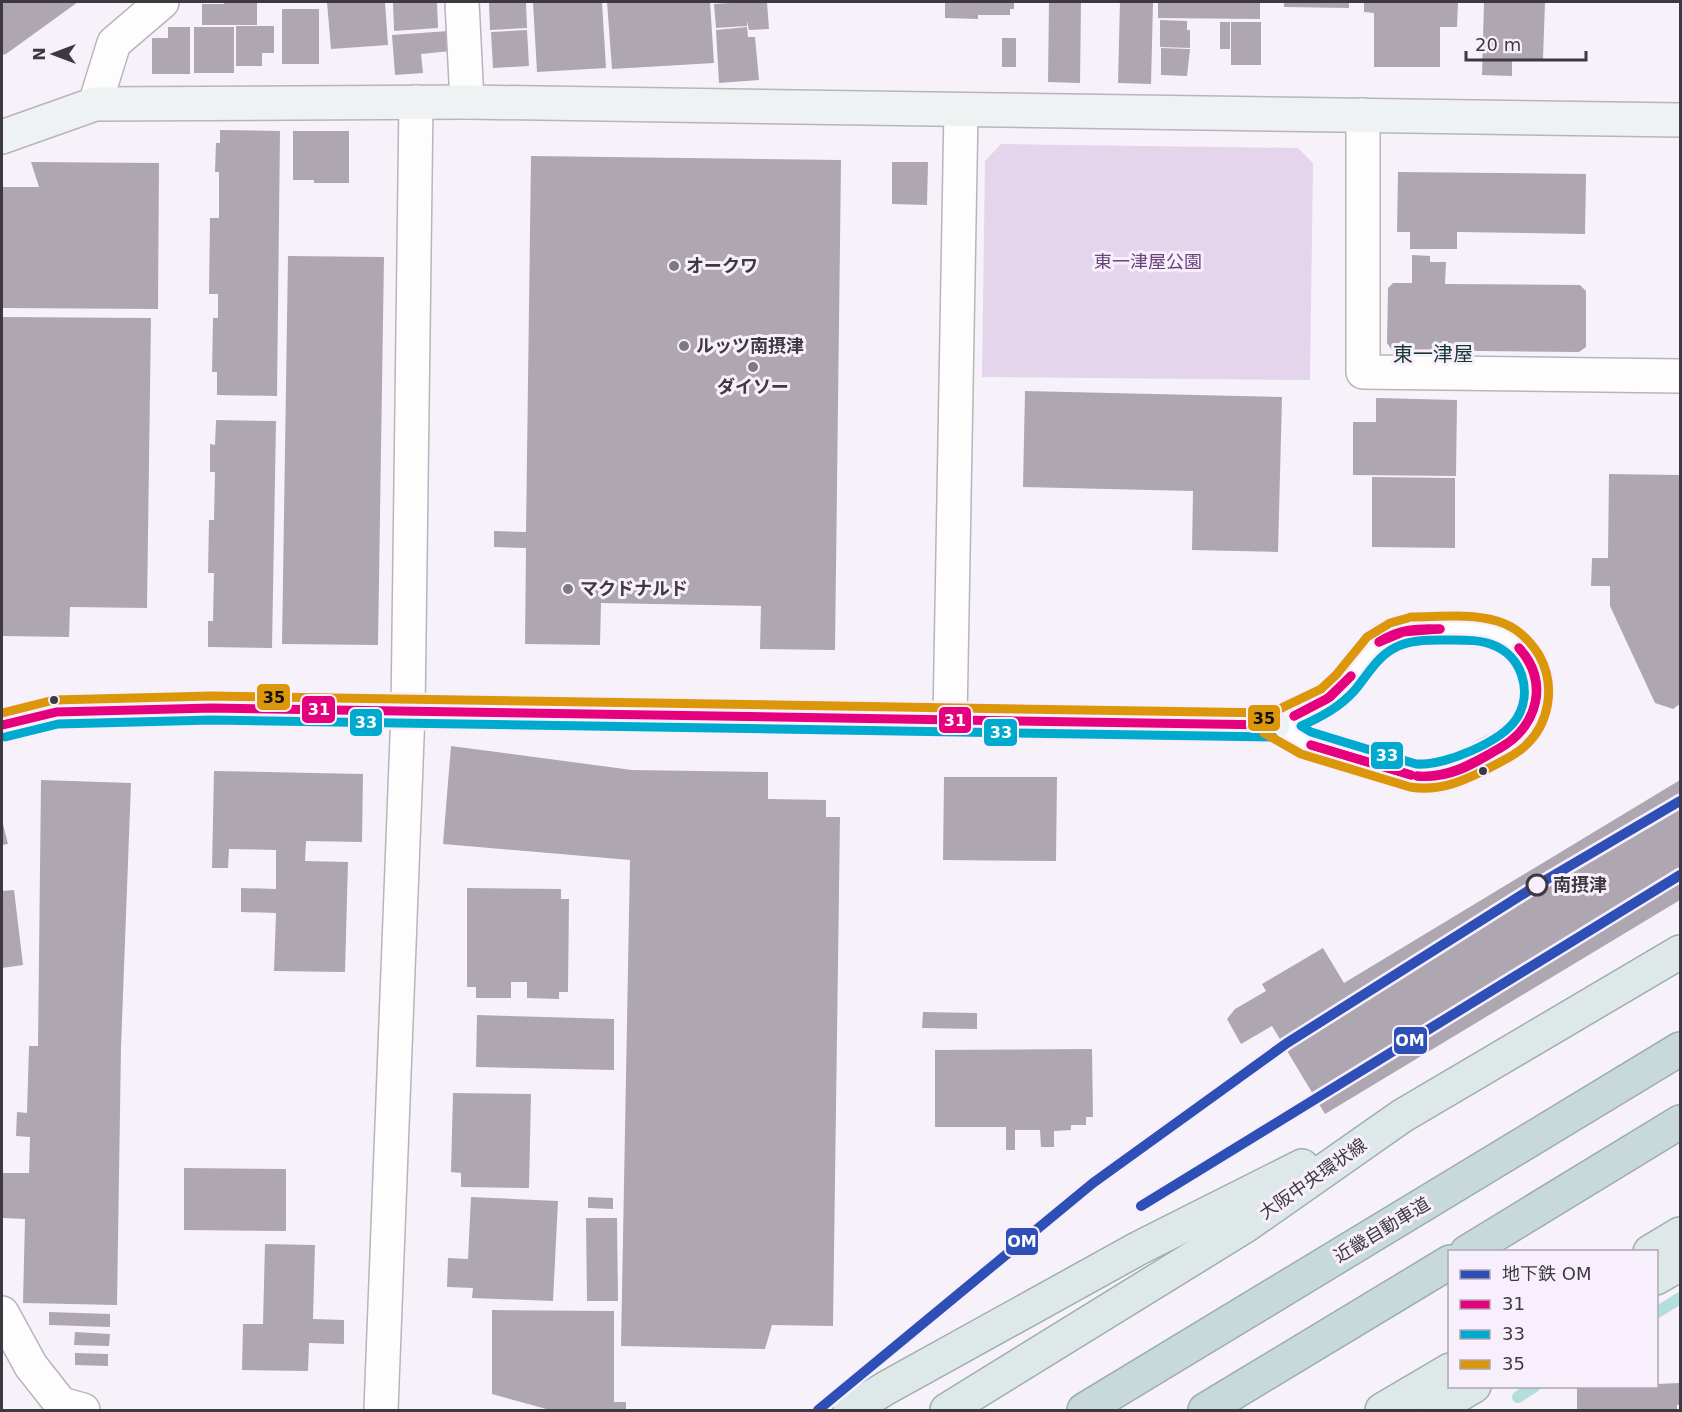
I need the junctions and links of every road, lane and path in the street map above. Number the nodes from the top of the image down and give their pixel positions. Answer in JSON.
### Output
{"nodes":[{"id":1,"x":162,"y":2,"type":"edge"},
{"id":2,"x":462,"y":2,"type":"edge"},
{"id":3,"x":416,"y":102,"type":"junction"},
{"id":4,"x":466,"y":102,"type":"junction"},
{"id":5,"x":95,"y":104,"type":"junction"},
{"id":6,"x":961,"y":110,"type":"junction"},
{"id":7,"x":1363,"y":115,"type":"junction"},
{"id":8,"x":1680,"y":120,"type":"edge"},
{"id":9,"x":2,"y":137,"type":"edge"},
{"id":10,"x":1680,"y":376,"type":"edge"},
{"id":11,"x":408,"y":712,"type":"junction"},
{"id":12,"x":950,"y":720,"type":"junction"},
{"id":13,"x":2,"y":725,"type":"edge"},
{"id":14,"x":1273,"y":725,"type":"junction"},
{"id":15,"x":1680,"y":952,"type":"edge"},
{"id":16,"x":1680,"y":1049,"type":"edge"},
{"id":17,"x":1402,"y":1116,"type":"junction"},
{"id":18,"x":1680,"y":1122,"type":"edge"},
{"id":19,"x":1680,"y":1234,"type":"edge"},
{"id":20,"x":1469,"y":1250,"type":"edge"},
{"id":21,"x":1652,"y":1250,"type":"edge"},
{"id":22,"x":1448,"y":1263,"type":"edge"},
{"id":23,"x":1680,"y":1264,"type":"edge"},
{"id":24,"x":1658,"y":1277,"type":"edge"},
{"id":25,"x":2,"y":1313,"type":"edge"},
{"id":26,"x":1448,"y":1371,"type":"edge"},
{"id":27,"x":1471,"y":1388,"type":"edge"},
{"id":28,"x":83,"y":1410,"type":"edge"},
{"id":29,"x":381,"y":1410,"type":"edge"},
{"id":30,"x":850,"y":1410,"type":"edge"},
{"id":31,"x":947,"y":1410,"type":"edge"},
{"id":32,"x":1084,"y":1410,"type":"edge"},
{"id":33,"x":1205,"y":1410,"type":"edge"},
{"id":34,"x":1382,"y":1410,"type":"edge"},
{"id":35,"x":1433,"y":1410,"type":"edge"}],
"edges":[{"from":1,"to":5,"type":"street"},
{"from":2,"to":4,"type":"street"},
{"from":3,"to":4,"type":"street"},
{"from":3,"to":5,"type":"street"},
{"from":3,"to":11,"type":"street"},
{"from":4,"to":6,"type":"street"},
{"from":5,"to":9,"type":"street"},
{"from":6,"to":7,"type":"street"},
{"from":6,"to":12,"type":"street"},
{"from":7,"to":8,"type":"street"},
{"from":7,"to":10,"type":"street"},
{"from":11,"to":12,"type":"street"},
{"from":11,"to":13,"type":"street"},
{"from":11,"to":29,"type":"street"},
{"from":12,"to":14,"type":"street"},
{"from":14,"to":14,"type":"street"},
{"from":15,"to":17,"type":"main road","name":"大阪中央環状線"},
{"from":16,"to":32,"type":"highway","name":"近畿自動車道"},
{"from":17,"to":30,"type":"main road"},
{"from":17,"to":31,"type":"main road","name":"大阪中央環状線"},
{"from":18,"to":20,"type":"highway"},
{"from":19,"to":21,"type":"main road"},
{"from":22,"to":33,"type":"highway"},
{"from":23,"to":24,"type":"main road"},
{"from":25,"to":28,"type":"street"},
{"from":26,"to":34,"type":"main road"},
{"from":27,"to":35,"type":"main road"}]}
